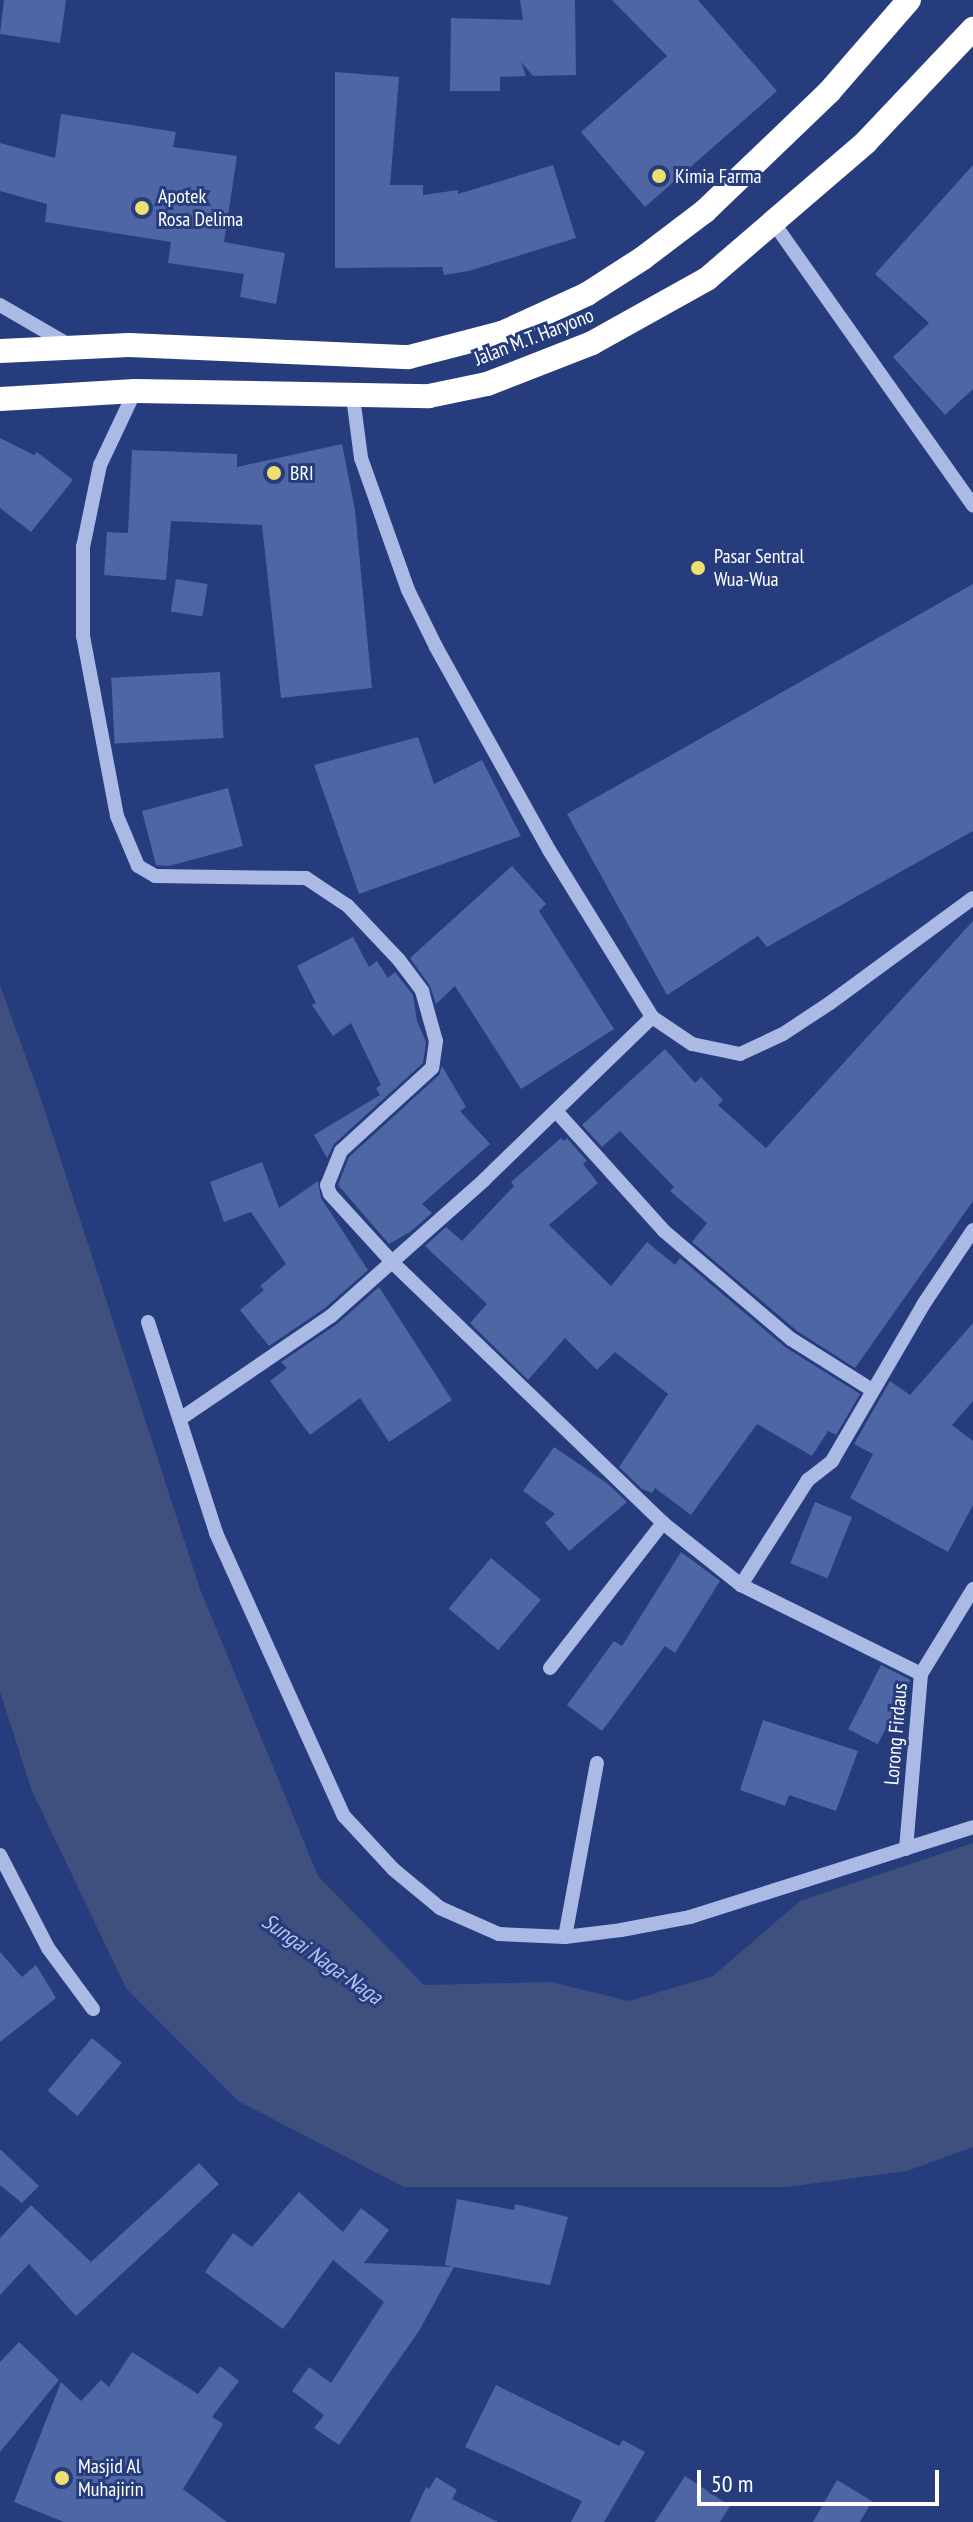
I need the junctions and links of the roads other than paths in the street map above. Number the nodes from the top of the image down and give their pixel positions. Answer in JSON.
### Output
{"nodes":[{"id":1,"x":909,"y":0,"type":"edge"},
{"id":2,"x":973,"y":29,"type":"edge"},
{"id":3,"x":773,"y":222,"type":"junction"},
{"id":4,"x":0,"y":305,"type":"edge"},
{"id":5,"x":69,"y":346,"type":"junction"},
{"id":6,"x":0,"y":351,"type":"edge"},
{"id":7,"x":135,"y":391,"type":"junction"},
{"id":8,"x":353,"y":397,"type":"junction"},
{"id":9,"x":0,"y":399,"type":"edge"},
{"id":10,"x":973,"y":506,"type":"edge"},
{"id":11,"x":973,"y":898,"type":"edge"},
{"id":12,"x":652,"y":1017,"type":"junction"},
{"id":13,"x":556,"y":1111,"type":"junction"},
{"id":14,"x":973,"y":1230,"type":"edge"},
{"id":15,"x":393,"y":1263,"type":"junction"},
{"id":16,"x":148,"y":1322,"type":"dead end"},
{"id":17,"x":872,"y":1390,"type":"junction"},
{"id":18,"x":180,"y":1419,"type":"junction"},
{"id":19,"x":663,"y":1523,"type":"junction"},
{"id":20,"x":741,"y":1585,"type":"junction"},
{"id":21,"x":973,"y":1589,"type":"edge"},
{"id":22,"x":550,"y":1668,"type":"dead end"},
{"id":23,"x":921,"y":1674,"type":"junction"},
{"id":24,"x":597,"y":1763,"type":"dead end"},
{"id":25,"x":973,"y":1827,"type":"edge"},
{"id":26,"x":906,"y":1849,"type":"junction"},
{"id":27,"x":0,"y":1855,"type":"edge"},
{"id":28,"x":565,"y":1937,"type":"junction"},
{"id":29,"x":93,"y":2009,"type":"dead end"}],
"edges":[{"from":1,"to":5,"type":"highway","name":"Jalan M.T. Haryono"},
{"from":2,"to":3,"type":"highway","name":"Jalan M.T. Haryono"},
{"from":3,"to":8,"type":"highway","name":"Jalan M.T. Haryono"},
{"from":3,"to":10,"type":"street"},
{"from":4,"to":5,"type":"street"},
{"from":5,"to":6,"type":"highway","name":"Jalan M.T. Haryono"},
{"from":7,"to":8,"type":"highway","name":"Jalan M.T. Haryono"},
{"from":7,"to":9,"type":"highway","name":"Jalan M.T. Haryono"},
{"from":7,"to":15,"type":"street"},
{"from":8,"to":12,"type":"street"},
{"from":11,"to":12,"type":"street"},
{"from":12,"to":13,"type":"street"},
{"from":13,"to":15,"type":"street"},
{"from":13,"to":17,"type":"street"},
{"from":14,"to":17,"type":"street"},
{"from":15,"to":18,"type":"street"},
{"from":15,"to":19,"type":"street"},
{"from":16,"to":18,"type":"street"},
{"from":17,"to":20,"type":"street"},
{"from":18,"to":28,"type":"street"},
{"from":19,"to":20,"type":"street"},
{"from":19,"to":22,"type":"street"},
{"from":20,"to":23,"type":"street"},
{"from":21,"to":23,"type":"street","name":"Lorong Firdaus"},
{"from":23,"to":26,"type":"street","name":"Lorong Firdaus"},
{"from":24,"to":28,"type":"street"},
{"from":25,"to":26,"type":"street"},
{"from":26,"to":28,"type":"street"},
{"from":27,"to":29,"type":"street"}]}
